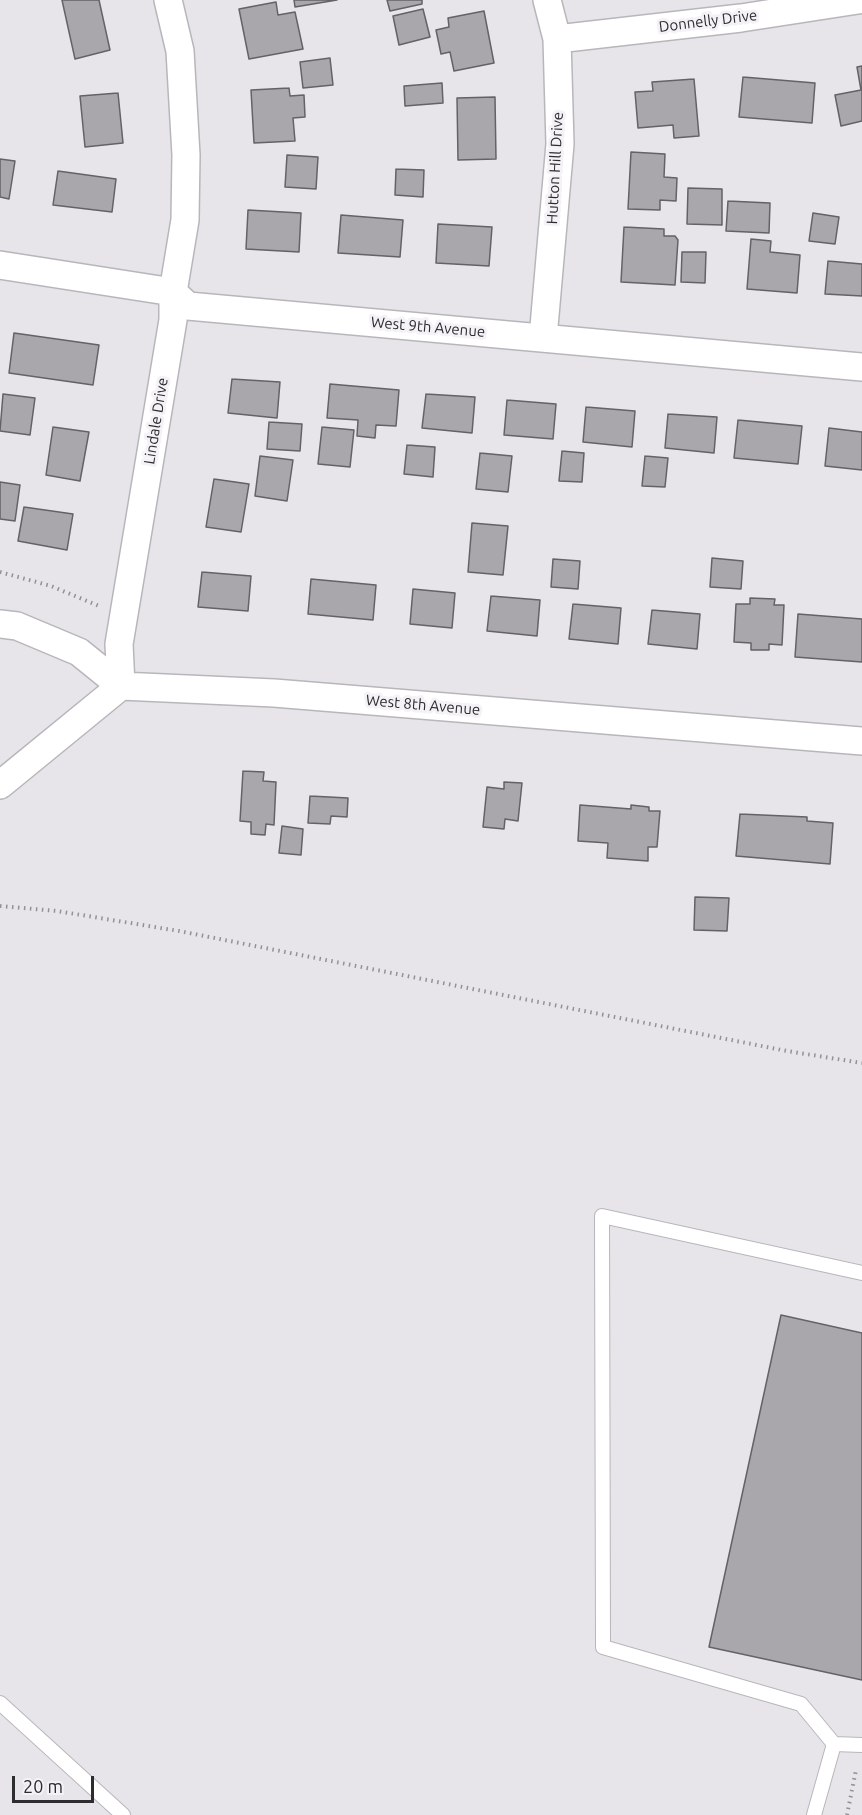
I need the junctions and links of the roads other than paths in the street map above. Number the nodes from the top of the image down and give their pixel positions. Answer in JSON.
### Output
{"nodes":[{"id":1,"x":168,"y":0,"type":"edge"},
{"id":2,"x":547,"y":0,"type":"edge"},
{"id":3,"x":858,"y":0,"type":"edge"},
{"id":4,"x":556,"y":39,"type":"junction"},
{"id":5,"x":0,"y":265,"type":"edge"},
{"id":6,"x":173,"y":292,"type":"junction"},
{"id":7,"x":543,"y":338,"type":"junction"},
{"id":8,"x":862,"y":366,"type":"edge"},
{"id":9,"x":0,"y":624,"type":"edge"},
{"id":10,"x":121,"y":686,"type":"junction"},
{"id":11,"x":862,"y":741,"type":"edge"},
{"id":12,"x":0,"y":785,"type":"edge"},
{"id":13,"x":862,"y":1273,"type":"edge"},
{"id":14,"x":0,"y":1703,"type":"edge"},
{"id":15,"x":834,"y":1744,"type":"junction"},
{"id":16,"x":862,"y":1745,"type":"edge"},
{"id":17,"x":123,"y":1815,"type":"edge"},
{"id":18,"x":814,"y":1815,"type":"edge"}],
"edges":[{"from":1,"to":6,"type":"street","name":"Lindale Drive"},
{"from":2,"to":4,"type":"street","name":"Hutton Hill Drive"},
{"from":3,"to":4,"type":"street","name":"Donnelly Drive"},
{"from":4,"to":7,"type":"street","name":"Hutton Hill Drive"},
{"from":5,"to":6,"type":"street","name":"West 9th Avenue"},
{"from":6,"to":7,"type":"street","name":"West 9th Avenue"},
{"from":6,"to":10,"type":"street","name":"Lindale Drive"},
{"from":7,"to":8,"type":"street","name":"West 9th Avenue"},
{"from":9,"to":10,"type":"street"},
{"from":10,"to":11,"type":"street","name":"West 8th Avenue"},
{"from":10,"to":12,"type":"street"},
{"from":13,"to":15,"type":"lane"},
{"from":14,"to":17,"type":"lane"},
{"from":15,"to":16,"type":"lane"},
{"from":15,"to":18,"type":"lane"}]}
